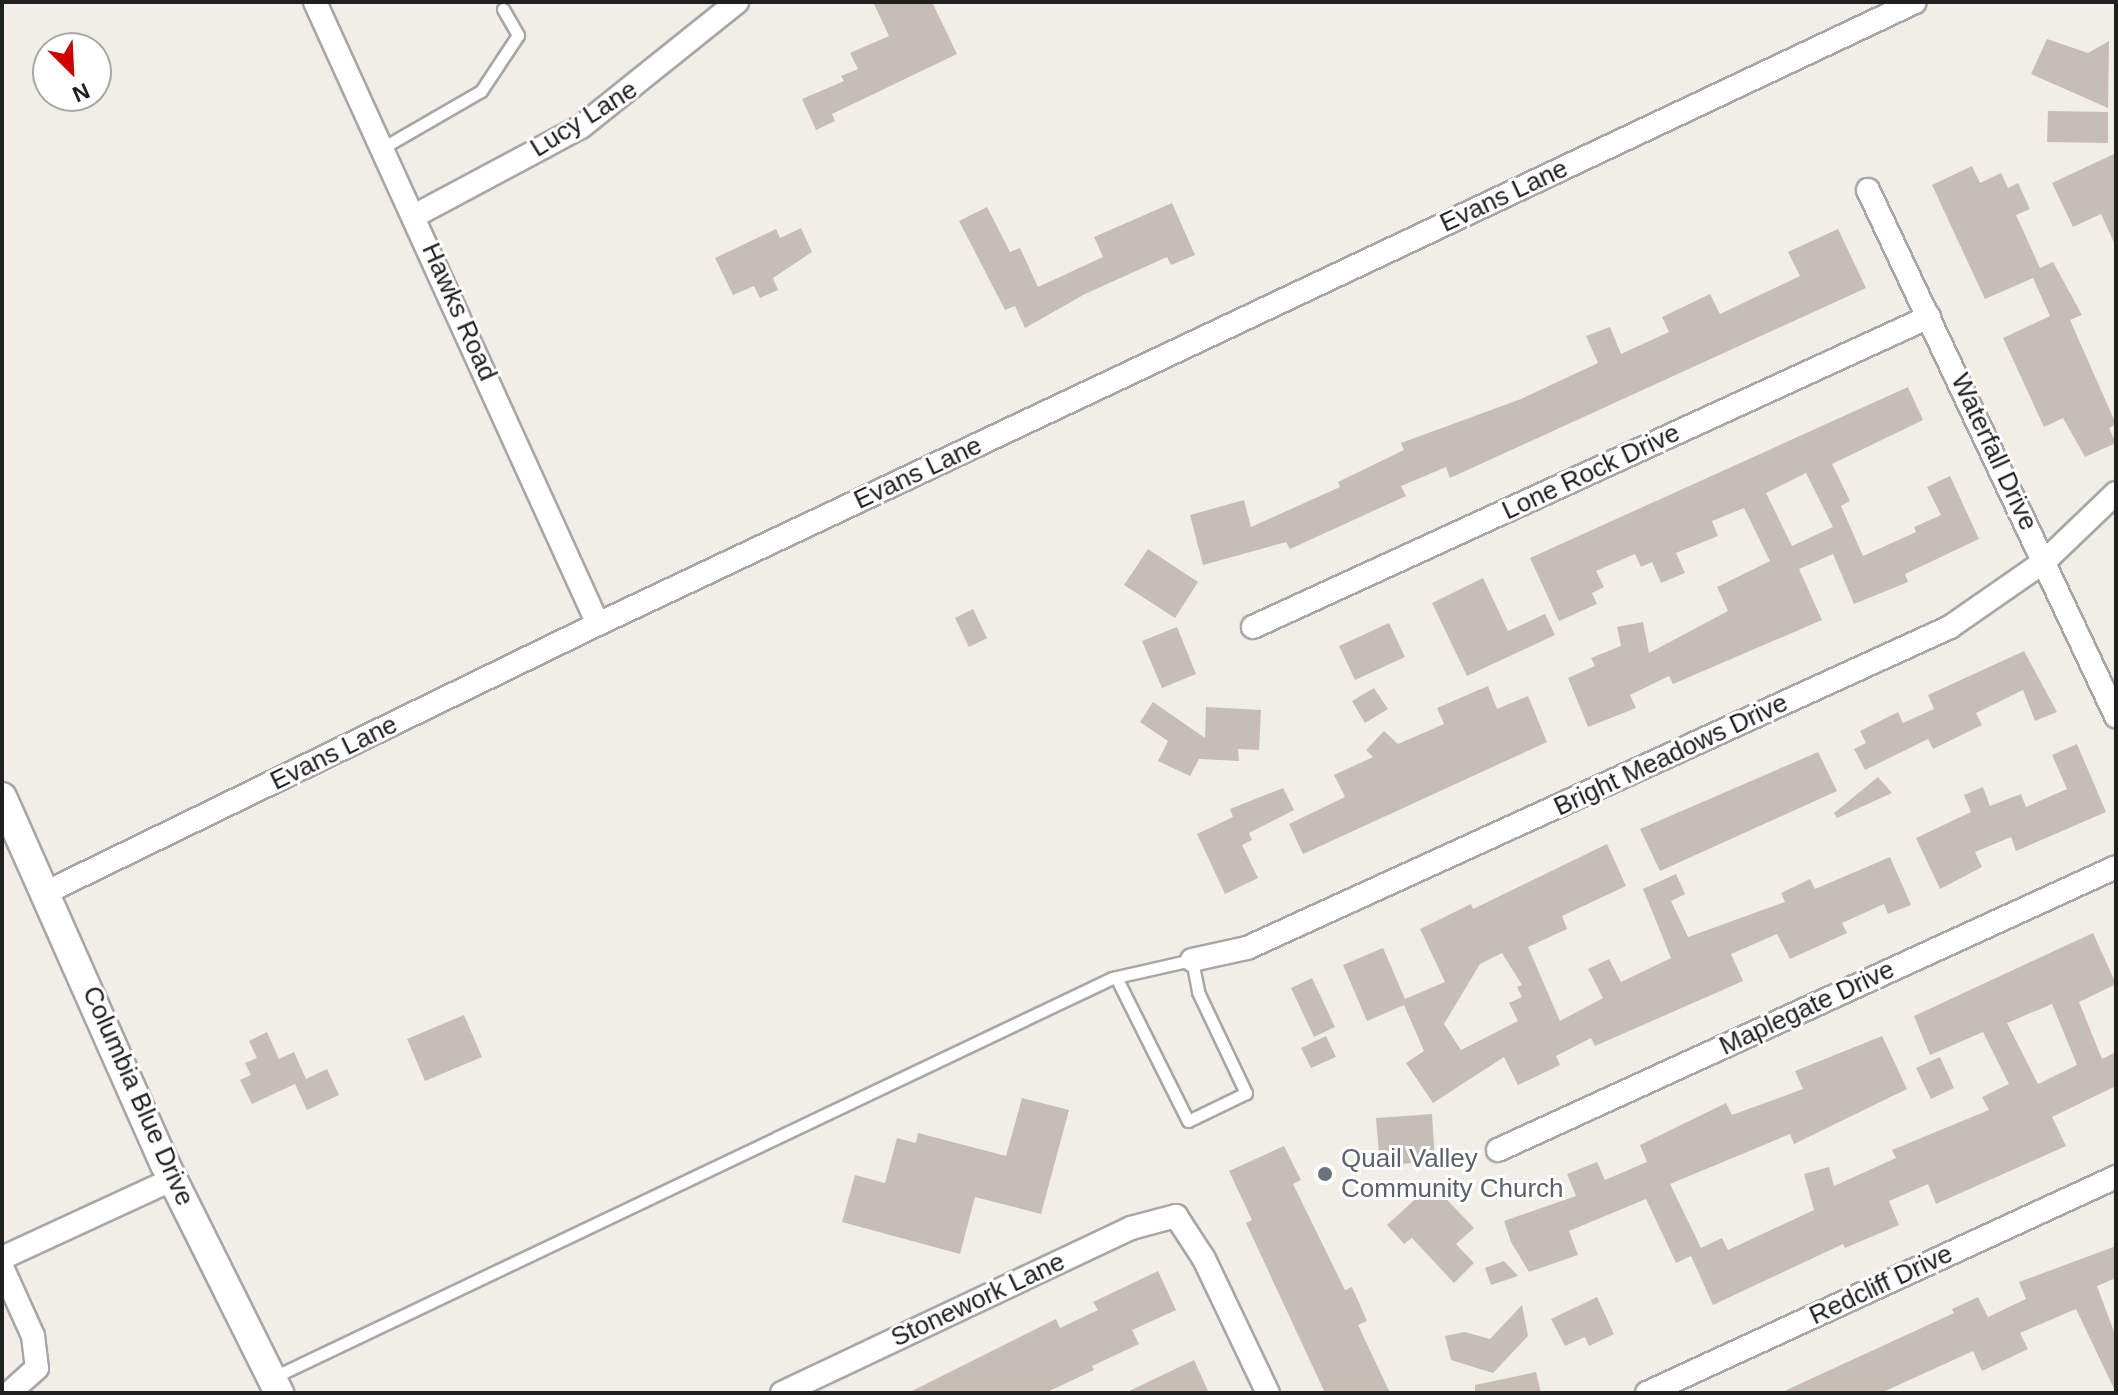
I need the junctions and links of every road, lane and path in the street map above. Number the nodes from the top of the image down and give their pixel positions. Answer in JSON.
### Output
{"nodes":[{"id":1,"x":315,"y":2,"type":"edge"},
{"id":2,"x":737,"y":2,"type":"edge"},
{"id":3,"x":1915,"y":2,"type":"edge"},
{"id":4,"x":503,"y":9,"type":"dead end"},
{"id":5,"x":384,"y":147,"type":"junction"},
{"id":6,"x":1868,"y":190,"type":"dead end"},
{"id":7,"x":416,"y":215,"type":"junction"},
{"id":8,"x":1929,"y":317,"type":"junction"},
{"id":9,"x":2116,"y":493,"type":"edge"},
{"id":10,"x":2045,"y":561,"type":"junction"},
{"id":11,"x":598,"y":624,"type":"junction"},
{"id":12,"x":1253,"y":627,"type":"dead end"},
{"id":13,"x":2116,"y":716,"type":"edge"},
{"id":14,"x":2,"y":797,"type":"edge"},
{"id":15,"x":2116,"y":867,"type":"edge"},
{"id":16,"x":47,"y":892,"type":"junction"},
{"id":17,"x":1192,"y":960,"type":"junction"},
{"id":18,"x":1116,"y":977,"type":"junction"},
{"id":19,"x":1498,"y":1150,"type":"dead end"},
{"id":20,"x":2116,"y":1177,"type":"edge"},
{"id":21,"x":173,"y":1179,"type":"junction"},
{"id":22,"x":2,"y":1258,"type":"edge"},
{"id":23,"x":2,"y":1267,"type":"edge"},
{"id":24,"x":275,"y":1386,"type":"edge"},
{"id":25,"x":9,"y":1393,"type":"edge"},
{"id":26,"x":782,"y":1393,"type":"edge"},
{"id":27,"x":1268,"y":1393,"type":"edge"},
{"id":28,"x":1647,"y":1393,"type":"edge"}],
"edges":[{"from":1,"to":5,"type":"street","name":"Hawks Road"},
{"from":2,"to":7,"type":"street","name":"Lucy Lane"},
{"from":3,"to":11,"type":"street","name":"Evans Lane"},
{"from":4,"to":5,"type":"lane"},
{"from":5,"to":7,"type":"street","name":"Hawks Road"},
{"from":6,"to":8,"type":"street","name":"Waterfall Drive"},
{"from":7,"to":11,"type":"street","name":"Hawks Road"},
{"from":8,"to":10,"type":"street","name":"Waterfall Drive"},
{"from":8,"to":12,"type":"street","name":"Lone Rock Drive"},
{"from":9,"to":10,"type":"street","name":"Bright Meadows Drive"},
{"from":10,"to":13,"type":"street","name":"Waterfall Drive"},
{"from":10,"to":17,"type":"street","name":"Bright Meadows Drive"},
{"from":11,"to":16,"type":"street","name":"Evans Lane"},
{"from":14,"to":16,"type":"street","name":"Columbia Blue Drive"},
{"from":15,"to":19,"type":"street","name":"Maplegate Drive"},
{"from":16,"to":21,"type":"street","name":"Columbia Blue Drive"},
{"from":17,"to":18,"type":"lane"},
{"from":17,"to":18,"type":"lane"},
{"from":18,"to":24,"type":"lane"},
{"from":20,"to":28,"type":"street","name":"Redcliff Drive"},
{"from":21,"to":22,"type":"street"},
{"from":21,"to":24,"type":"street","name":"Columbia Blue Drive"},
{"from":23,"to":25,"type":"street"},
{"from":26,"to":27,"type":"street","name":"Stonework Lane"}]}
